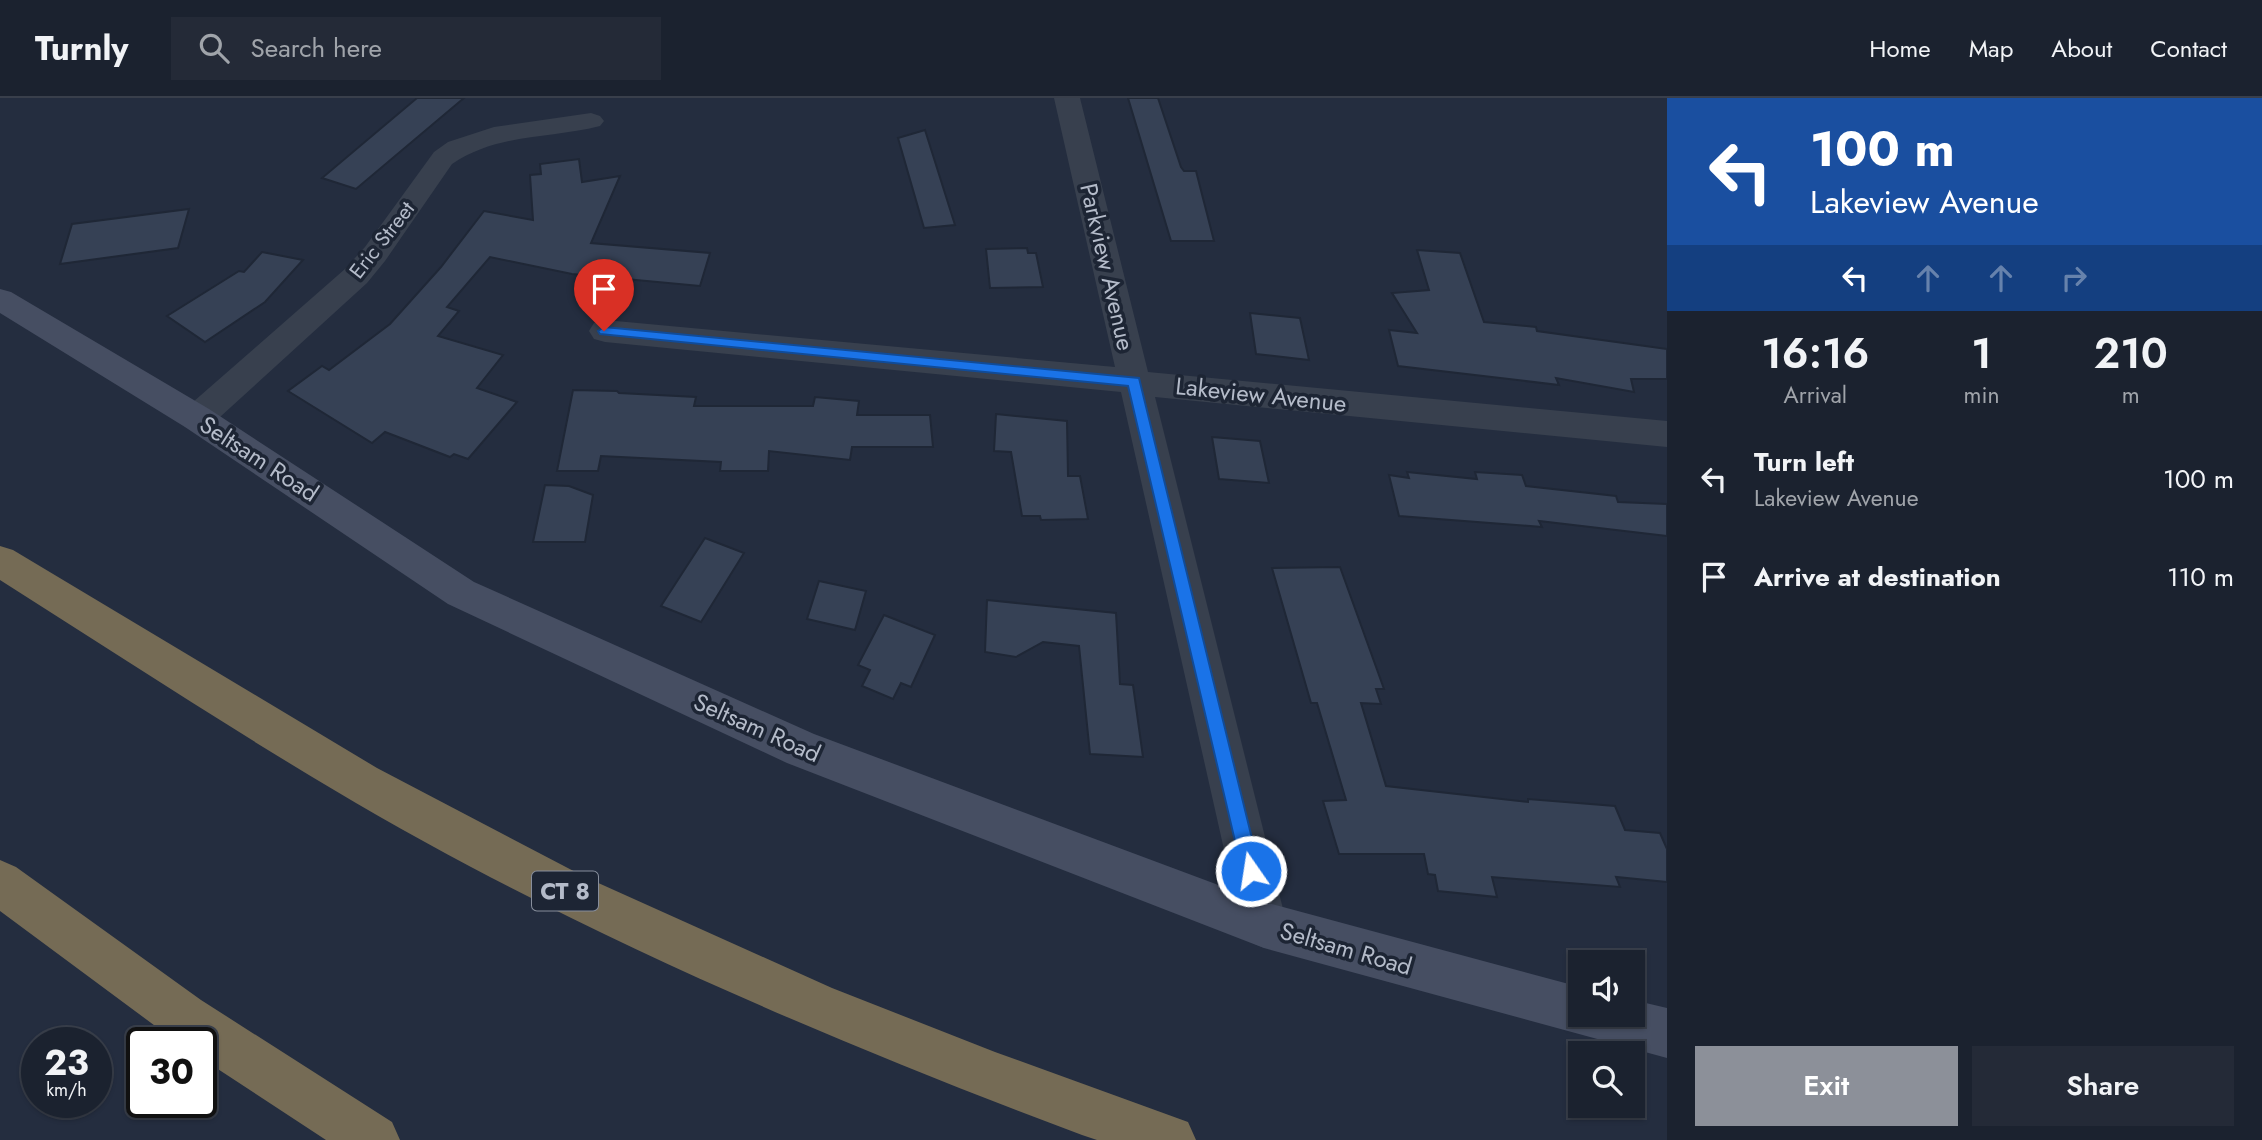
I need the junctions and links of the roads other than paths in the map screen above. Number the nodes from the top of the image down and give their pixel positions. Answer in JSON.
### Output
{"nodes":[{"id":1,"x":1068,"y":98,"type":"edge"},
{"id":2,"x":591,"y":121,"type":"dead end"},
{"id":3,"x":0,"y":299,"type":"edge"},
{"id":4,"x":604,"y":331,"type":"dead end"},
{"id":5,"x":1134,"y":382,"type":"junction"},
{"id":6,"x":197,"y":418,"type":"junction"},
{"id":7,"x":1667,"y":434,"type":"edge"},
{"id":8,"x":0,"y":561,"type":"edge"},
{"id":9,"x":0,"y":883,"type":"edge"},
{"id":10,"x":1264,"y":925,"type":"junction"},
{"id":11,"x":1568,"y":1008,"type":"edge"},
{"id":12,"x":1644,"y":1027,"type":"edge"},
{"id":13,"x":1667,"y":1033,"type":"edge"},
{"id":14,"x":374,"y":1140,"type":"edge"},
{"id":15,"x":1170,"y":1140,"type":"edge"}],
"edges":[{"from":1,"to":5,"type":"street","name":"Parkview Avenue"},
{"from":2,"to":6,"type":"street","name":"Eric Street"},
{"from":3,"to":6,"type":"main road","name":"Seltsam Road"},
{"from":4,"to":5,"type":"street","name":"Lakeview Avenue"},
{"from":5,"to":7,"type":"street","name":"Lakeview Avenue"},
{"from":5,"to":10,"type":"street","name":"Parkview Avenue"},
{"from":6,"to":10,"type":"main road","name":"Seltsam Road"},
{"from":8,"to":15,"type":"highway","number":"CT 8"},
{"from":9,"to":14,"type":"highway"},
{"from":10,"to":11,"type":"main road","name":"Seltsam Road"},
{"from":12,"to":13,"type":"main road"}]}
